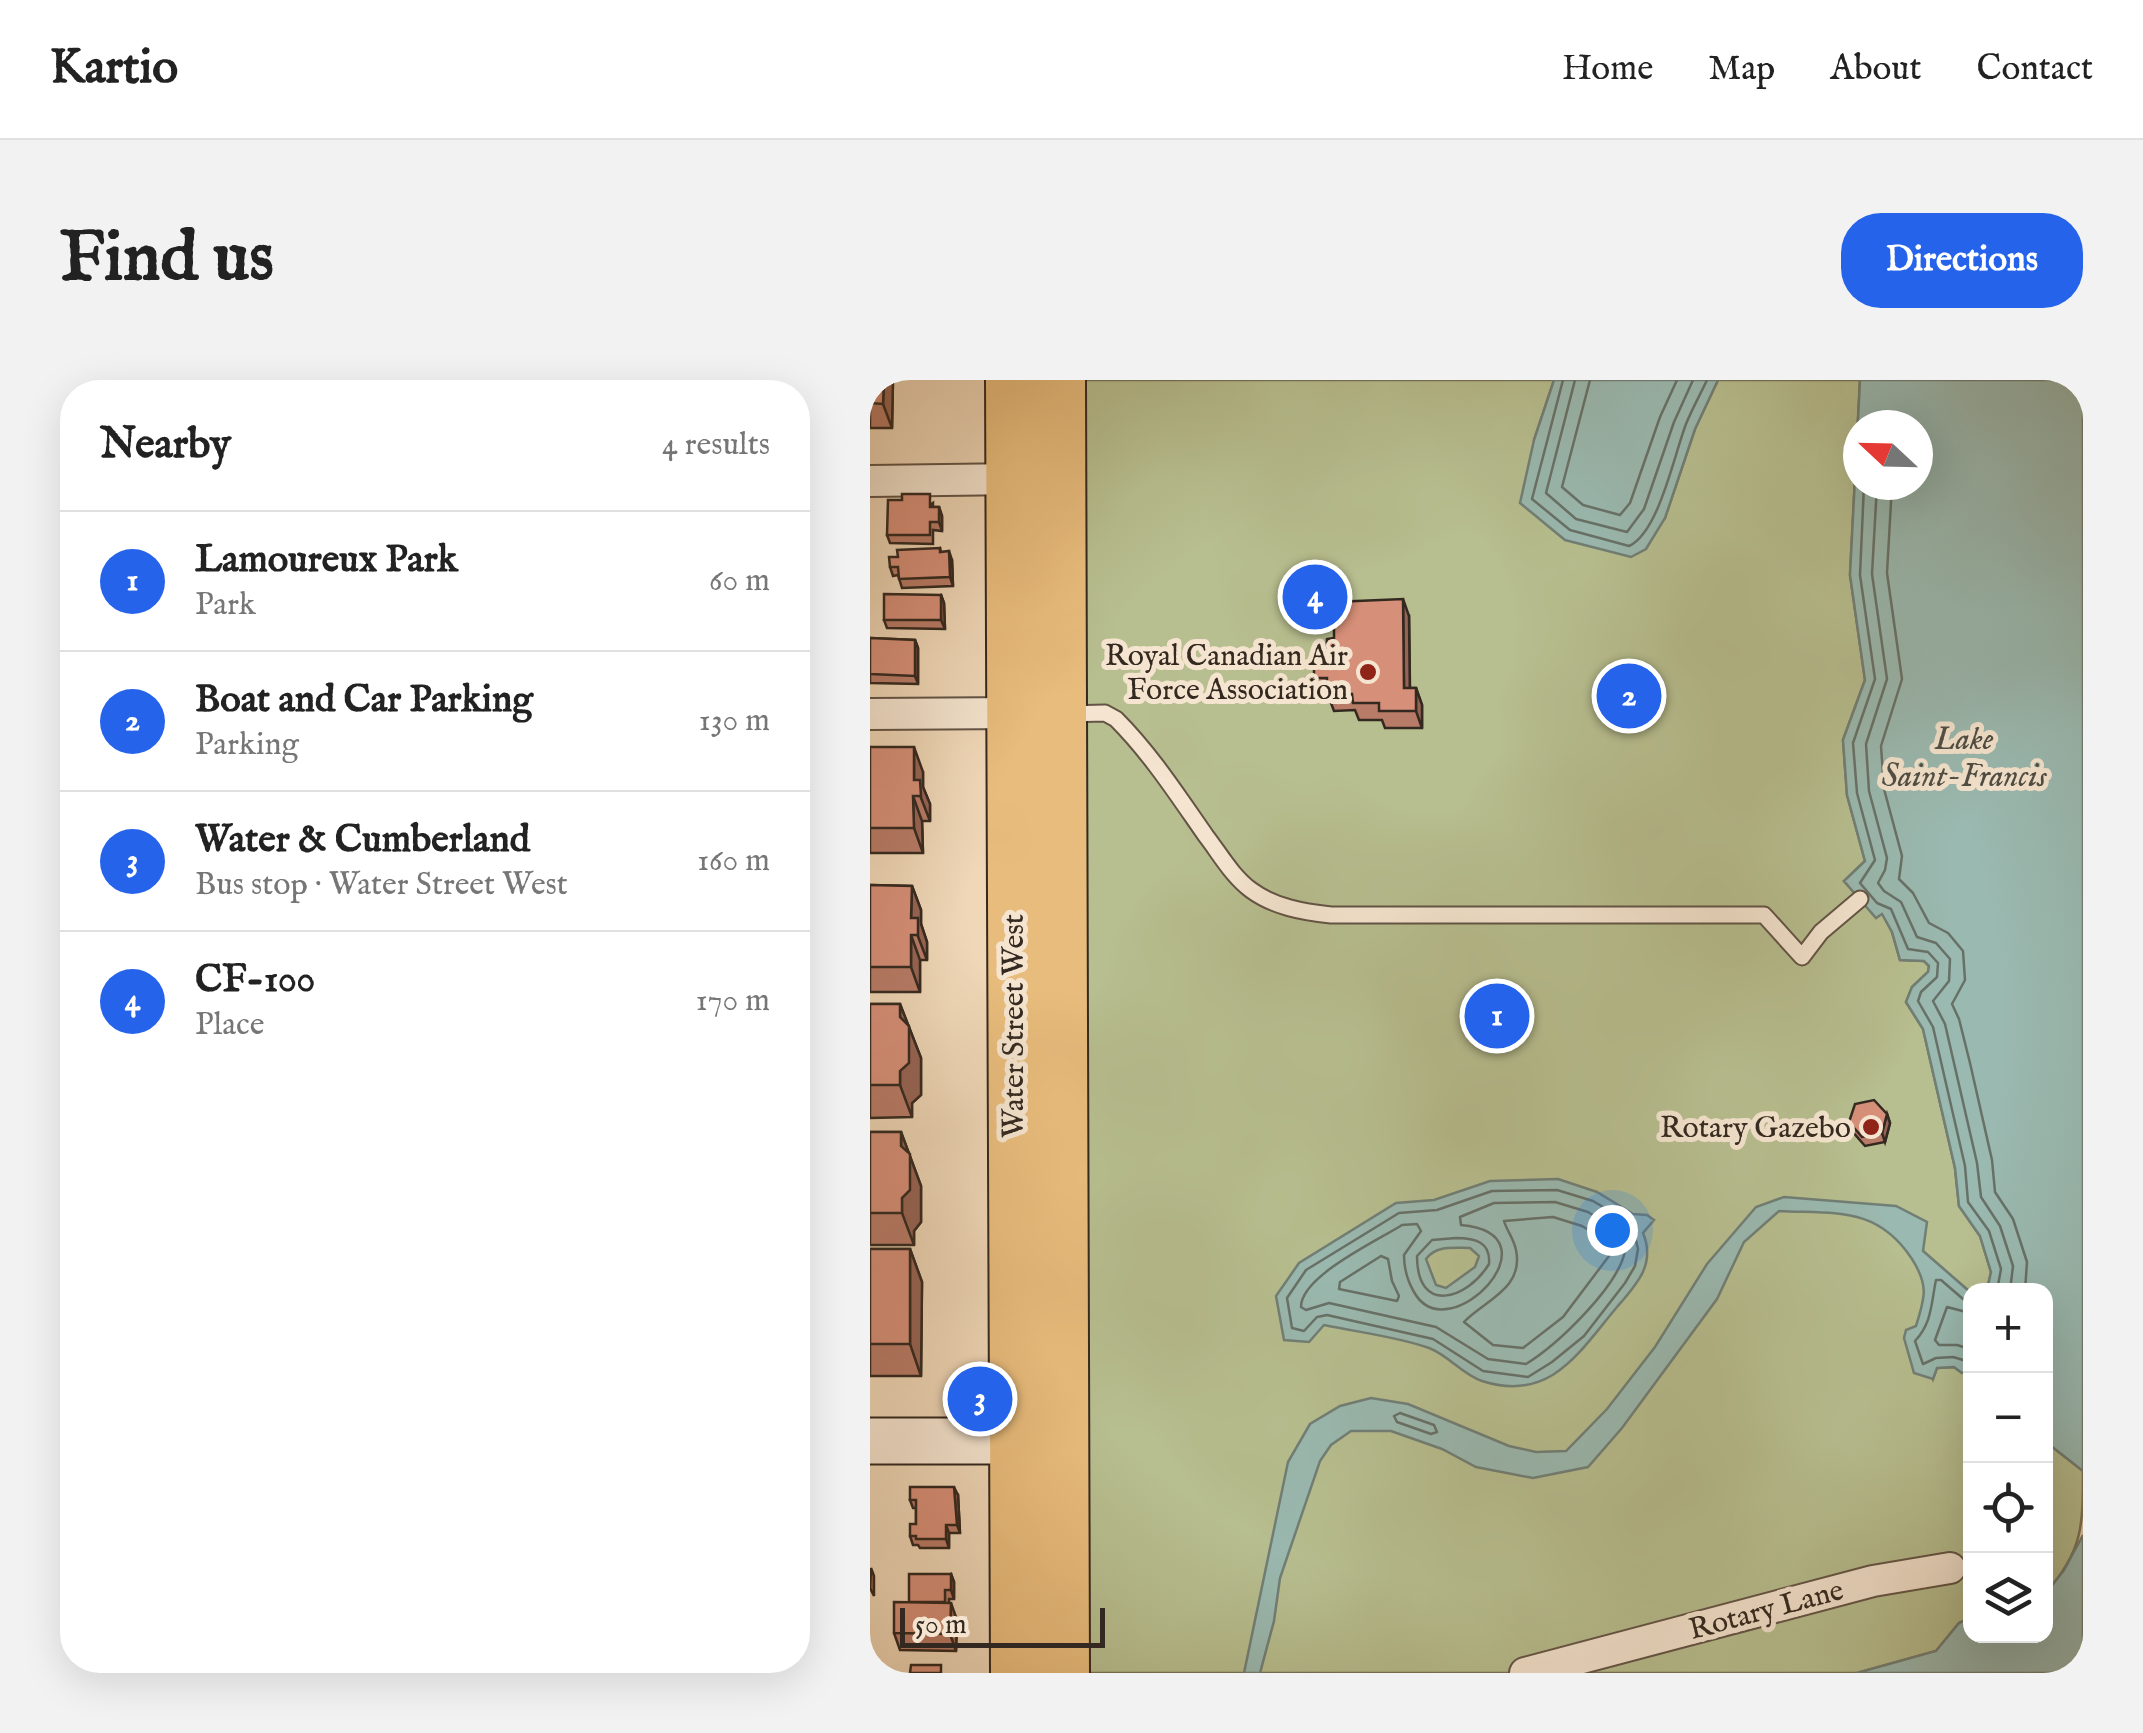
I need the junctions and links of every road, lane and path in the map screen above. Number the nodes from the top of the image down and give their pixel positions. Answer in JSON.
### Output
{"nodes":[{"id":1,"x":1011,"y":380,"type":"edge"},
{"id":2,"x":1060,"y":380,"type":"edge"},
{"id":3,"x":1060,"y":478,"type":"junction"},
{"id":4,"x":1011,"y":479,"type":"junction"},
{"id":5,"x":870,"y":481,"type":"edge"},
{"id":6,"x":1012,"y":713,"type":"junction"},
{"id":7,"x":870,"y":714,"type":"edge"},
{"id":8,"x":1061,"y":714,"type":"junction"},
{"id":9,"x":1860,"y":899,"type":"dead end"},
{"id":10,"x":870,"y":1441,"type":"edge"},
{"id":11,"x":1064,"y":1441,"type":"junction"},
{"id":12,"x":1014,"y":1442,"type":"junction"},
{"id":13,"x":1950,"y":1568,"type":"dead end"},
{"id":14,"x":1016,"y":1673,"type":"edge"},
{"id":15,"x":1064,"y":1673,"type":"edge"},
{"id":16,"x":1525,"y":1673,"type":"edge"}],
"edges":[{"from":1,"to":4,"type":"main road","name":"Water Street West"},
{"from":2,"to":3,"type":"main road","name":"Water Street West"},
{"from":3,"to":4,"type":"street"},
{"from":3,"to":8,"type":"main road","name":"Water Street West"},
{"from":4,"to":5,"type":"street"},
{"from":4,"to":6,"type":"main road","name":"Water Street West"},
{"from":6,"to":7,"type":"street"},
{"from":6,"to":8,"type":"street"},
{"from":6,"to":12,"type":"main road","name":"Water Street West"},
{"from":8,"to":9,"type":"lane"},
{"from":8,"to":11,"type":"main road","name":"Water Street West"},
{"from":10,"to":12,"type":"street"},
{"from":11,"to":12,"type":"street"},
{"from":11,"to":15,"type":"main road","name":"Water Street West"},
{"from":12,"to":14,"type":"main road","name":"Water Street West"},
{"from":13,"to":16,"type":"street","name":"Rotary Lane"}]}
